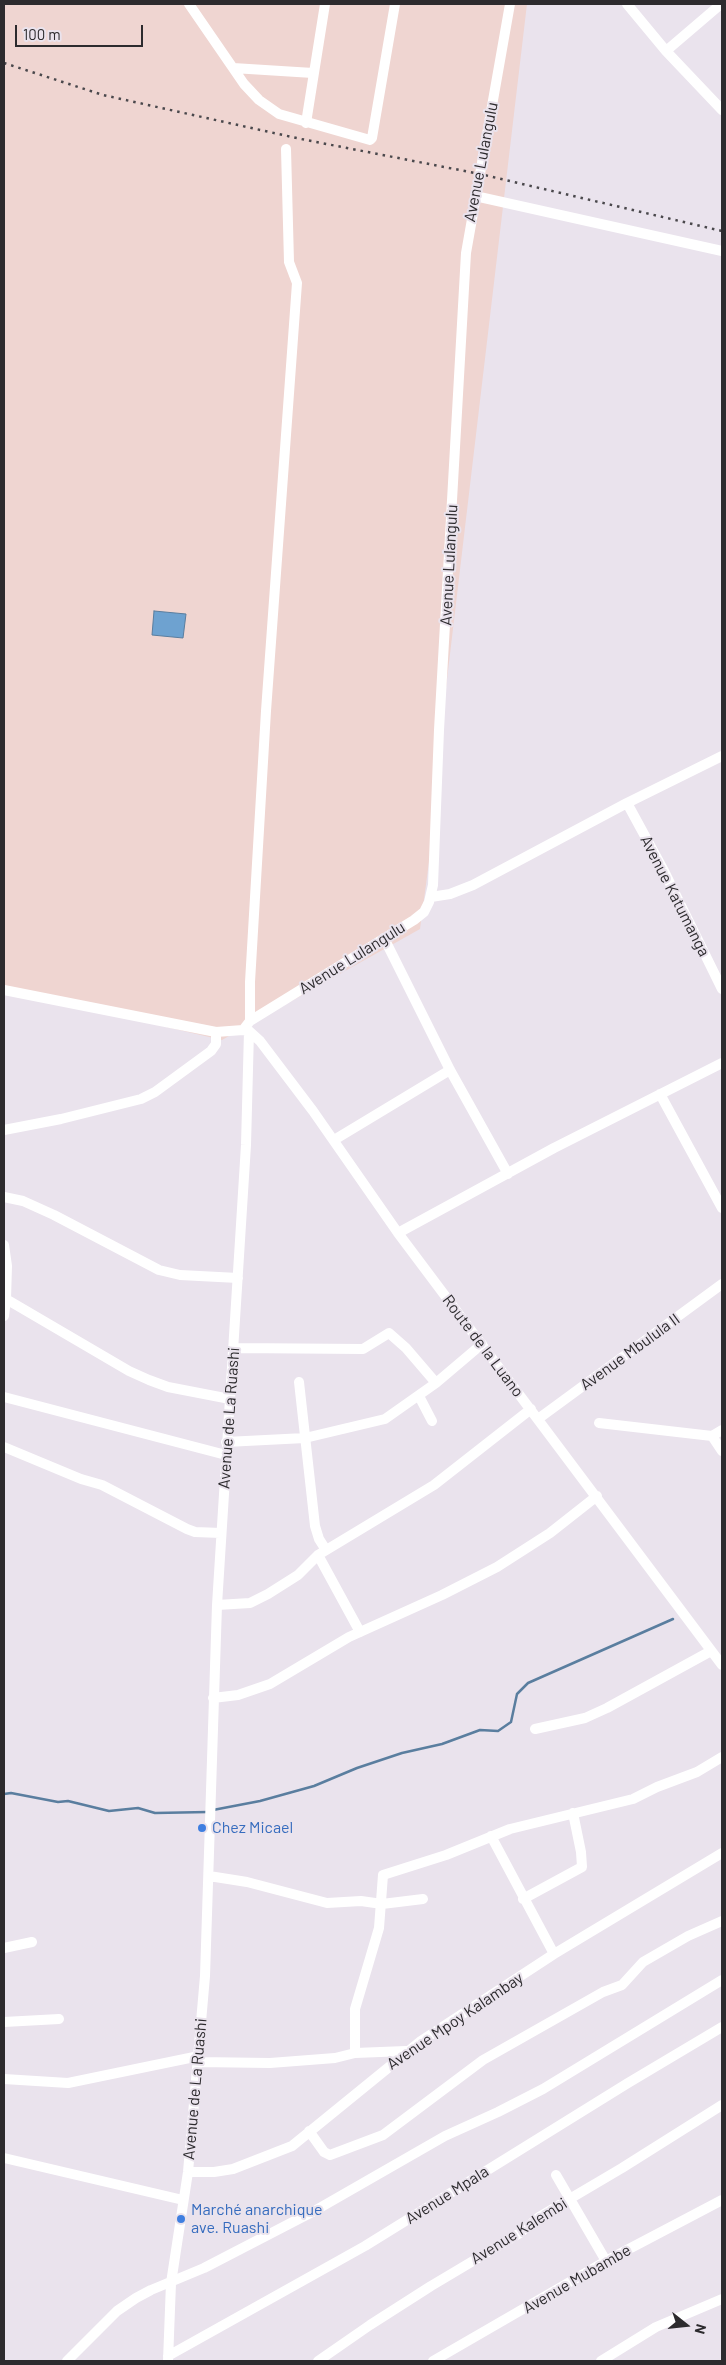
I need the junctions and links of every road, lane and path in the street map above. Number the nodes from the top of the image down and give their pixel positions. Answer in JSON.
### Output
{"nodes":[{"id":1,"x":189,"y":4,"type":"edge"},
{"id":2,"x":325,"y":4,"type":"edge"},
{"id":3,"x":394,"y":4,"type":"edge"},
{"id":4,"x":510,"y":4,"type":"edge"},
{"id":5,"x":627,"y":4,"type":"edge"},
{"id":6,"x":721,"y":4,"type":"edge"},
{"id":7,"x":666,"y":51,"type":"junction"},
{"id":8,"x":233,"y":68,"type":"junction"},
{"id":9,"x":313,"y":73,"type":"junction"},
{"id":10,"x":722,"y":110,"type":"edge"},
{"id":11,"x":306,"y":123,"type":"junction"},
{"id":12,"x":286,"y":149,"type":"dead end"},
{"id":13,"x":476,"y":196,"type":"junction"},
{"id":14,"x":722,"y":251,"type":"edge"},
{"id":15,"x":721,"y":760,"type":"edge"},
{"id":16,"x":627,"y":803,"type":"junction"},
{"id":17,"x":431,"y":897,"type":"junction"},
{"id":18,"x":384,"y":938,"type":"junction"},
{"id":19,"x":722,"y":989,"type":"edge"},
{"id":20,"x":4,"y":990,"type":"edge"},
{"id":21,"x":247,"y":1027,"type":"junction"},
{"id":22,"x":216,"y":1032,"type":"junction"},
{"id":23,"x":722,"y":1063,"type":"edge"},
{"id":24,"x":450,"y":1070,"type":"junction"},
{"id":25,"x":660,"y":1094,"type":"junction"},
{"id":26,"x":4,"y":1130,"type":"edge"},
{"id":27,"x":334,"y":1140,"type":"junction"},
{"id":28,"x":508,"y":1174,"type":"junction"},
{"id":29,"x":4,"y":1197,"type":"edge"},
{"id":30,"x":722,"y":1208,"type":"edge"},
{"id":31,"x":398,"y":1233,"type":"junction"},
{"id":32,"x":4,"y":1245,"type":"edge"},
{"id":33,"x":238,"y":1278,"type":"junction"},
{"id":34,"x":722,"y":1284,"type":"edge"},
{"id":35,"x":6,"y":1299,"type":"junction"},
{"id":36,"x":4,"y":1316,"type":"edge"},
{"id":37,"x":482,"y":1344,"type":"junction"},
{"id":38,"x":234,"y":1348,"type":"junction"},
{"id":39,"x":299,"y":1382,"type":"dead end"},
{"id":40,"x":436,"y":1383,"type":"junction"},
{"id":41,"x":418,"y":1396,"type":"junction"},
{"id":42,"x":4,"y":1397,"type":"edge"},
{"id":43,"x":230,"y":1400,"type":"junction"},
{"id":44,"x":531,"y":1409,"type":"junction"},
{"id":45,"x":538,"y":1419,"type":"junction"},
{"id":46,"x":432,"y":1421,"type":"dead end"},
{"id":47,"x":599,"y":1423,"type":"dead end"},
{"id":48,"x":722,"y":1430,"type":"edge"},
{"id":49,"x":712,"y":1436,"type":"junction"},
{"id":50,"x":305,"y":1438,"type":"junction"},
{"id":51,"x":226,"y":1442,"type":"junction"},
{"id":52,"x":4,"y":1448,"type":"edge"},
{"id":53,"x":722,"y":1451,"type":"edge"},
{"id":54,"x":226,"y":1455,"type":"junction"},
{"id":55,"x":597,"y":1496,"type":"junction"},
{"id":56,"x":221,"y":1533,"type":"junction"},
{"id":57,"x":322,"y":1552,"type":"junction"},
{"id":58,"x":216,"y":1605,"type":"junction"},
{"id":59,"x":360,"y":1632,"type":"junction"},
{"id":60,"x":711,"y":1651,"type":"junction"},
{"id":61,"x":722,"y":1665,"type":"edge"},
{"id":62,"x":213,"y":1698,"type":"junction"},
{"id":63,"x":535,"y":1729,"type":"dead end"},
{"id":64,"x":722,"y":1757,"type":"edge"},
{"id":65,"x":573,"y":1813,"type":"junction"},
{"id":66,"x":491,"y":1836,"type":"junction"},
{"id":67,"x":722,"y":1853,"type":"edge"},
{"id":68,"x":209,"y":1876,"type":"junction"},
{"id":69,"x":422,"y":1899,"type":"dead end"},
{"id":70,"x":523,"y":1900,"type":"junction"},
{"id":71,"x":382,"y":1904,"type":"junction"},
{"id":72,"x":722,"y":1922,"type":"edge"},
{"id":73,"x":32,"y":1942,"type":"dead end"},
{"id":74,"x":4,"y":1948,"type":"edge"},
{"id":75,"x":554,"y":1954,"type":"junction"},
{"id":76,"x":722,"y":1980,"type":"edge"},
{"id":77,"x":59,"y":2019,"type":"dead end"},
{"id":78,"x":4,"y":2022,"type":"edge"},
{"id":79,"x":722,"y":2027,"type":"edge"},
{"id":80,"x":407,"y":2051,"type":"junction"},
{"id":81,"x":355,"y":2053,"type":"junction"},
{"id":82,"x":199,"y":2059,"type":"junction"},
{"id":83,"x":4,"y":2079,"type":"edge"},
{"id":84,"x":722,"y":2105,"type":"edge"},
{"id":85,"x":309,"y":2131,"type":"junction"},
{"id":86,"x":4,"y":2158,"type":"edge"},
{"id":87,"x":188,"y":2172,"type":"junction"},
{"id":88,"x":556,"y":2174,"type":"dead end"},
{"id":89,"x":183,"y":2200,"type":"junction"},
{"id":90,"x":570,"y":2200,"type":"junction"},
{"id":91,"x":722,"y":2200,"type":"edge"},
{"id":92,"x":606,"y":2261,"type":"junction"},
{"id":93,"x":171,"y":2283,"type":"junction"},
{"id":94,"x":722,"y":2299,"type":"edge"},
{"id":95,"x":168,"y":2358,"type":"edge"},
{"id":96,"x":67,"y":2361,"type":"edge"},
{"id":97,"x":318,"y":2361,"type":"edge"},
{"id":98,"x":433,"y":2361,"type":"edge"},
{"id":99,"x":600,"y":2361,"type":"edge"}],
"edges":[{"from":1,"to":8,"type":"street"},
{"from":2,"to":9,"type":"street"},
{"from":3,"to":11,"type":"street"},
{"from":4,"to":13,"type":"street","name":"Avenue Lulangulu"},
{"from":5,"to":7,"type":"street"},
{"from":6,"to":7,"type":"street"},
{"from":7,"to":10,"type":"street"},
{"from":8,"to":9,"type":"street"},
{"from":8,"to":11,"type":"street"},
{"from":9,"to":11,"type":"street"},
{"from":12,"to":21,"type":"street","name":"Avenue de La Ruashi"},
{"from":13,"to":14,"type":"street"},
{"from":13,"to":17,"type":"street","name":"Avenue Lulangulu"},
{"from":15,"to":16,"type":"street"},
{"from":16,"to":17,"type":"street"},
{"from":16,"to":19,"type":"street","name":"Avenue Katumanga"},
{"from":17,"to":18,"type":"street","name":"Avenue Lulangulu"},
{"from":18,"to":21,"type":"street","name":"Avenue Lulangulu"},
{"from":18,"to":24,"type":"street"},
{"from":20,"to":22,"type":"street"},
{"from":21,"to":22,"type":"street"},
{"from":21,"to":27,"type":"street","name":"Route de la Luano"},
{"from":21,"to":33,"type":"street","name":"Avenue de La Ruashi"},
{"from":22,"to":26,"type":"street"},
{"from":23,"to":25,"type":"street"},
{"from":24,"to":27,"type":"street"},
{"from":24,"to":28,"type":"street"},
{"from":25,"to":28,"type":"street"},
{"from":25,"to":30,"type":"street"},
{"from":27,"to":31,"type":"street","name":"Route de la Luano"},
{"from":28,"to":31,"type":"street"},
{"from":29,"to":33,"type":"street"},
{"from":31,"to":37,"type":"street","name":"Route de la Luano"},
{"from":32,"to":35,"type":"street"},
{"from":33,"to":38,"type":"street","name":"Avenue de La Ruashi"},
{"from":34,"to":45,"type":"street","name":"Avenue Mbulula II"},
{"from":35,"to":36,"type":"street"},
{"from":35,"to":43,"type":"street"},
{"from":37,"to":40,"type":"street"},
{"from":37,"to":44,"type":"street","name":"Route de la Luano"},
{"from":38,"to":40,"type":"street"},
{"from":38,"to":43,"type":"street","name":"Avenue de La Ruashi"},
{"from":39,"to":50,"type":"street"},
{"from":40,"to":41,"type":"street"},
{"from":41,"to":46,"type":"street"},
{"from":41,"to":50,"type":"street"},
{"from":42,"to":54,"type":"street"},
{"from":43,"to":51,"type":"street","name":"Avenue de La Ruashi"},
{"from":44,"to":45,"type":"street","name":"Route de la Luano"},
{"from":44,"to":57,"type":"street"},
{"from":45,"to":55,"type":"street","name":"Route de la Luano"},
{"from":47,"to":49,"type":"street"},
{"from":48,"to":49,"type":"street"},
{"from":49,"to":53,"type":"street"},
{"from":50,"to":51,"type":"street"},
{"from":50,"to":57,"type":"street"},
{"from":51,"to":54,"type":"street","name":"Avenue de La Ruashi"},
{"from":52,"to":56,"type":"street"},
{"from":54,"to":56,"type":"street","name":"Avenue de La Ruashi"},
{"from":55,"to":59,"type":"street"},
{"from":55,"to":60,"type":"street","name":"Route de la Luano"},
{"from":56,"to":58,"type":"street","name":"Avenue de La Ruashi"},
{"from":57,"to":58,"type":"street"},
{"from":57,"to":59,"type":"street"},
{"from":58,"to":62,"type":"street","name":"Avenue de La Ruashi"},
{"from":59,"to":62,"type":"street"},
{"from":60,"to":61,"type":"street","name":"Route de la Luano"},
{"from":60,"to":63,"type":"street"},
{"from":62,"to":68,"type":"street","name":"Avenue de La Ruashi"},
{"from":64,"to":65,"type":"street"},
{"from":65,"to":66,"type":"street"},
{"from":65,"to":70,"type":"street"},
{"from":66,"to":70,"type":"street"},
{"from":66,"to":71,"type":"street"},
{"from":67,"to":75,"type":"street","name":"Avenue Mpoy Kalambay"},
{"from":68,"to":71,"type":"street"},
{"from":68,"to":82,"type":"street","name":"Avenue de La Ruashi"},
{"from":69,"to":71,"type":"street"},
{"from":70,"to":75,"type":"street"},
{"from":71,"to":81,"type":"street"},
{"from":72,"to":85,"type":"street"},
{"from":73,"to":74,"type":"street"},
{"from":75,"to":80,"type":"street","name":"Avenue Mpoy Kalambay"},
{"from":76,"to":93,"type":"street"},
{"from":77,"to":78,"type":"street"},
{"from":79,"to":95,"type":"street","name":"Avenue Mpala"},
{"from":80,"to":81,"type":"street"},
{"from":80,"to":85,"type":"street","name":"Avenue Mpoy Kalambay"},
{"from":81,"to":82,"type":"street"},
{"from":82,"to":83,"type":"street"},
{"from":82,"to":87,"type":"street","name":"Avenue de La Ruashi"},
{"from":84,"to":90,"type":"street","name":"Avenue Kalembi"},
{"from":85,"to":87,"type":"street","name":"Avenue Mpoy Kalambay"},
{"from":86,"to":89,"type":"street"},
{"from":87,"to":89,"type":"street","name":"Avenue de La Ruashi"},
{"from":88,"to":90,"type":"street"},
{"from":89,"to":93,"type":"street","name":"Avenue de La Ruashi"},
{"from":90,"to":92,"type":"street"},
{"from":90,"to":97,"type":"street","name":"Avenue Kalembi"},
{"from":91,"to":92,"type":"street","name":"Avenue Mubambe"},
{"from":92,"to":98,"type":"street","name":"Avenue Mubambe"},
{"from":93,"to":95,"type":"street","name":"Avenue de La Ruashi"},
{"from":93,"to":96,"type":"street"},
{"from":94,"to":99,"type":"street"}]}
